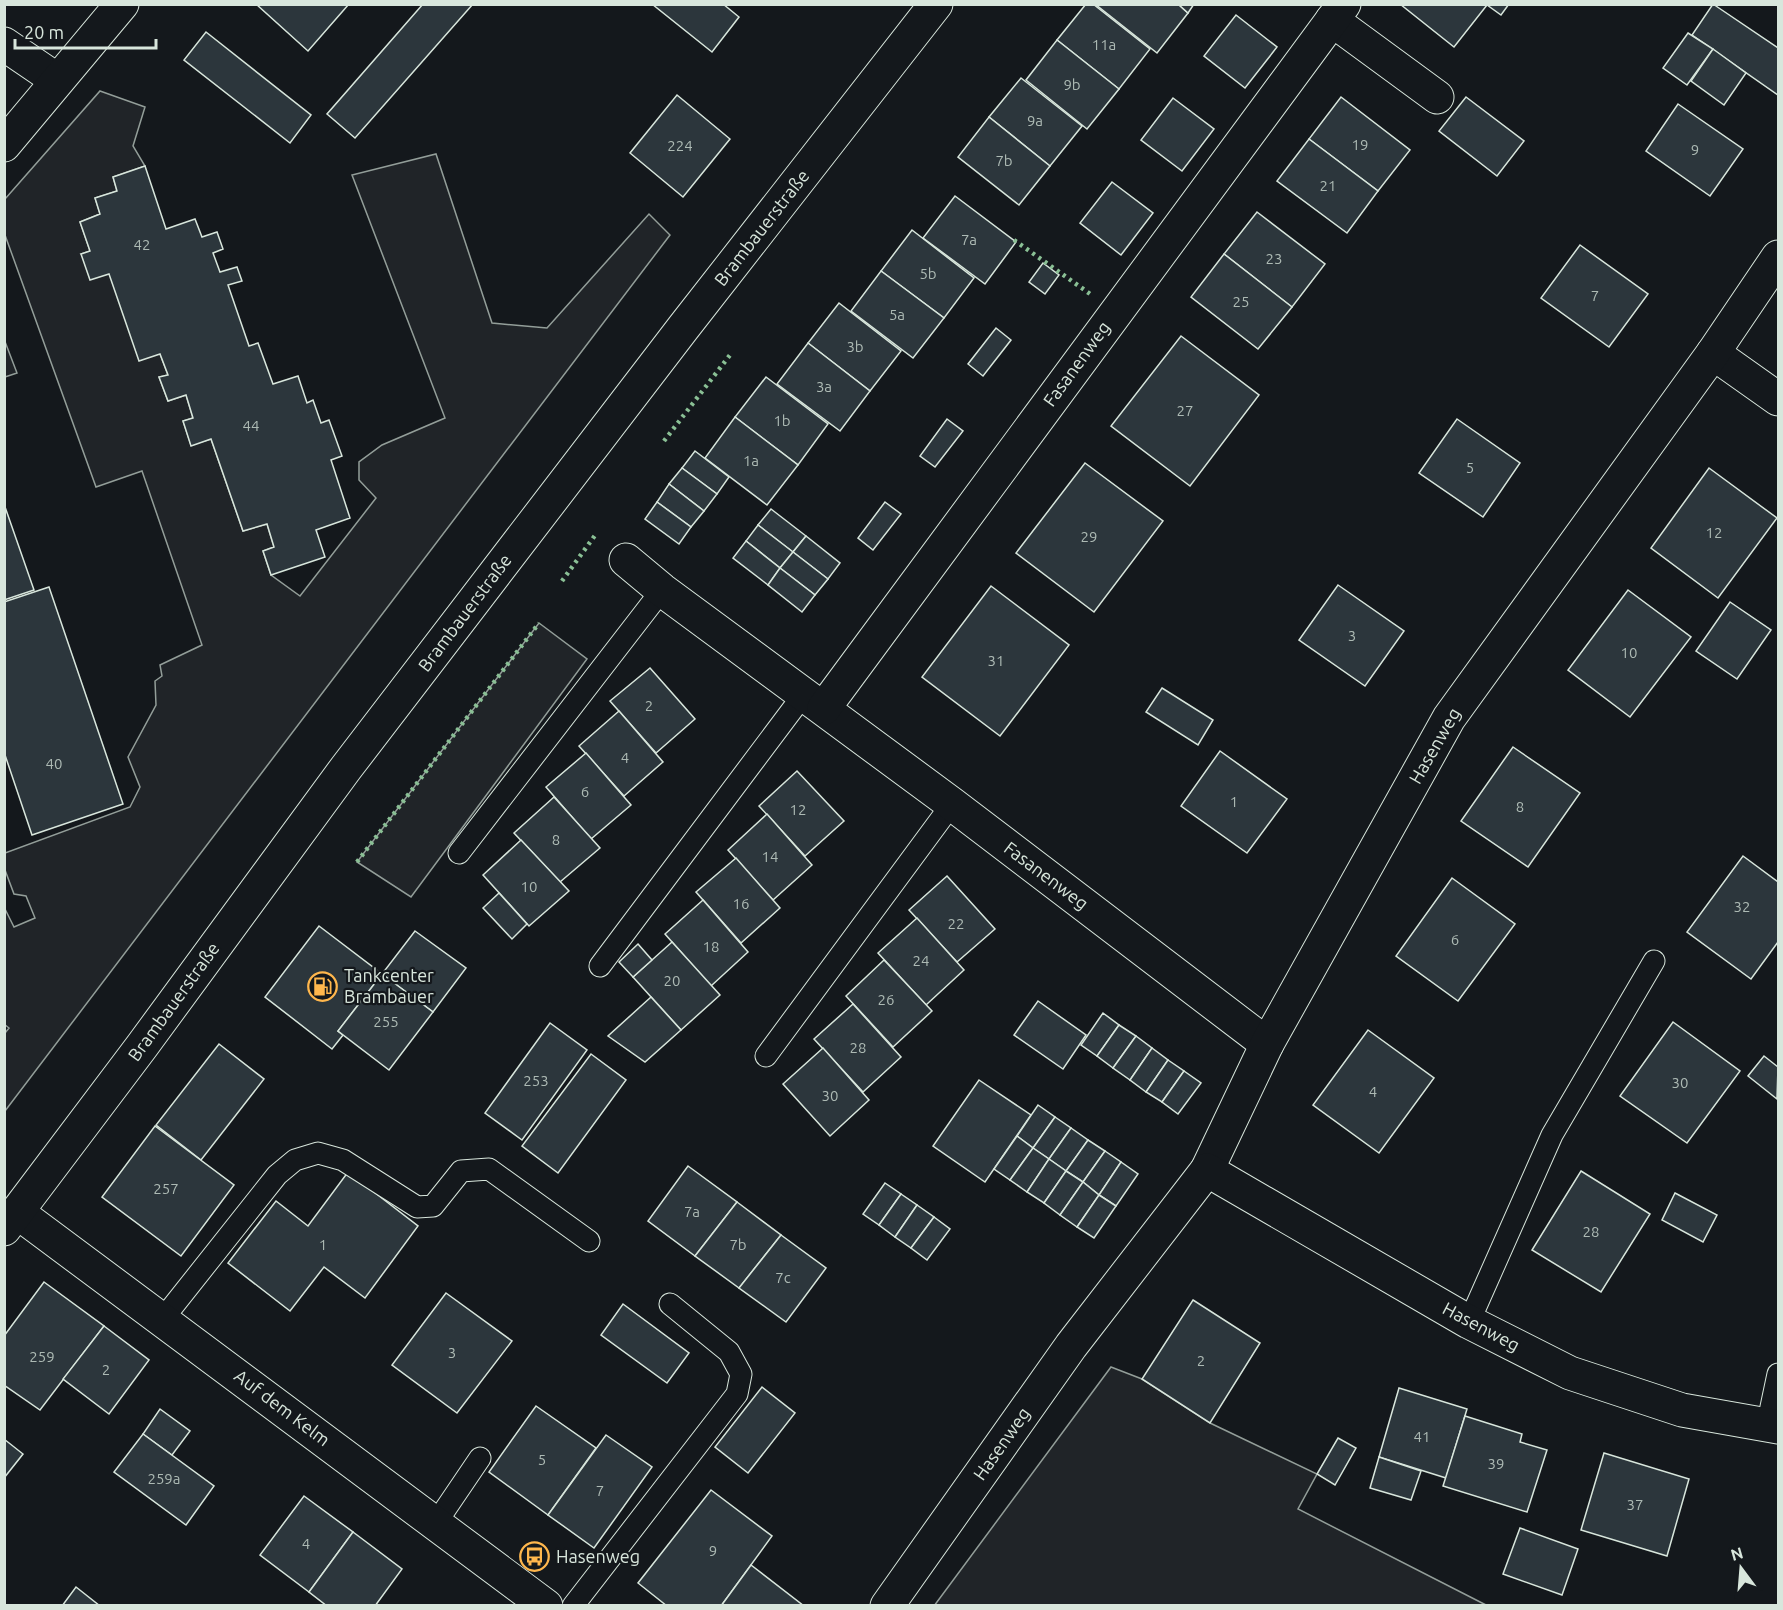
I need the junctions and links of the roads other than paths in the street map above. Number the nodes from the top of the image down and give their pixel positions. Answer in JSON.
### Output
{"nodes":[{"id":1,"x":122,"y":4,"type":"edge"},
{"id":2,"x":936,"y":4,"type":"edge"},
{"id":3,"x":1338,"y":12,"type":"edge"},
{"id":4,"x":4,"y":44,"type":"edge"},
{"id":5,"x":57,"y":80,"type":"junction"},
{"id":6,"x":1437,"y":98,"type":"dead end"},
{"id":7,"x":4,"y":145,"type":"edge"},
{"id":8,"x":1779,"y":257,"type":"edge"},
{"id":9,"x":1713,"y":353,"type":"junction"},
{"id":10,"x":1779,"y":399,"type":"edge"},
{"id":11,"x":626,"y":560,"type":"dead end"},
{"id":12,"x":662,"y":590,"type":"junction"},
{"id":13,"x":814,"y":701,"type":"junction"},
{"id":14,"x":952,"y":804,"type":"junction"},
{"id":15,"x":459,"y":853,"type":"dead end"},
{"id":16,"x":1654,"y":961,"type":"dead end"},
{"id":17,"x":600,"y":966,"type":"dead end"},
{"id":18,"x":1267,"y":1044,"type":"junction"},
{"id":19,"x":766,"y":1056,"type":"dead end"},
{"id":20,"x":1207,"y":1170,"type":"junction"},
{"id":21,"x":11,"y":1221,"type":"edge"},
{"id":22,"x":590,"y":1241,"type":"dead end"},
{"id":23,"x":670,"y":1304,"type":"dead end"},
{"id":24,"x":162,"y":1320,"type":"junction"},
{"id":25,"x":1469,"y":1322,"type":"junction"},
{"id":26,"x":1779,"y":1374,"type":"edge"},
{"id":27,"x":1773,"y":1426,"type":"edge"},
{"id":28,"x":480,"y":1458,"type":"dead end"},
{"id":29,"x":436,"y":1523,"type":"junction"},
{"id":30,"x":546,"y":1605,"type":"edge"},
{"id":31,"x":573,"y":1605,"type":"edge"},
{"id":32,"x":887,"y":1605,"type":"edge"}],
"edges":[{"from":1,"to":5,"type":"street"},
{"from":2,"to":21,"type":"street","name":"Brambauerstraße"},
{"from":3,"to":6,"type":"street","name":"Fasanenweg"},
{"from":3,"to":13,"type":"street","name":"Fasanenweg"},
{"from":4,"to":5,"type":"street"},
{"from":5,"to":7,"type":"street"},
{"from":8,"to":9,"type":"street","name":"Hasenweg"},
{"from":9,"to":10,"type":"street"},
{"from":9,"to":18,"type":"street","name":"Hasenweg"},
{"from":11,"to":12,"type":"street","name":"Fasanenweg"},
{"from":12,"to":13,"type":"street","name":"Fasanenweg"},
{"from":12,"to":15,"type":"lane"},
{"from":13,"to":14,"type":"street","name":"Fasanenweg"},
{"from":13,"to":17,"type":"lane"},
{"from":14,"to":18,"type":"street","name":"Fasanenweg"},
{"from":14,"to":19,"type":"lane"},
{"from":16,"to":25,"type":"lane"},
{"from":18,"to":20,"type":"street","name":"Hasenweg"},
{"from":20,"to":25,"type":"street","name":"Hasenweg"},
{"from":20,"to":32,"type":"street","name":"Hasenweg"},
{"from":21,"to":24,"type":"street","name":"Auf dem Kelm"},
{"from":22,"to":24,"type":"lane"},
{"from":23,"to":31,"type":"lane"},
{"from":24,"to":29,"type":"street","name":"Auf dem Kelm"},
{"from":25,"to":27,"type":"street","name":"Hasenweg"},
{"from":26,"to":27,"type":"lane"},
{"from":28,"to":29,"type":"lane"},
{"from":29,"to":30,"type":"street","name":"Auf dem Kelm"}]}
